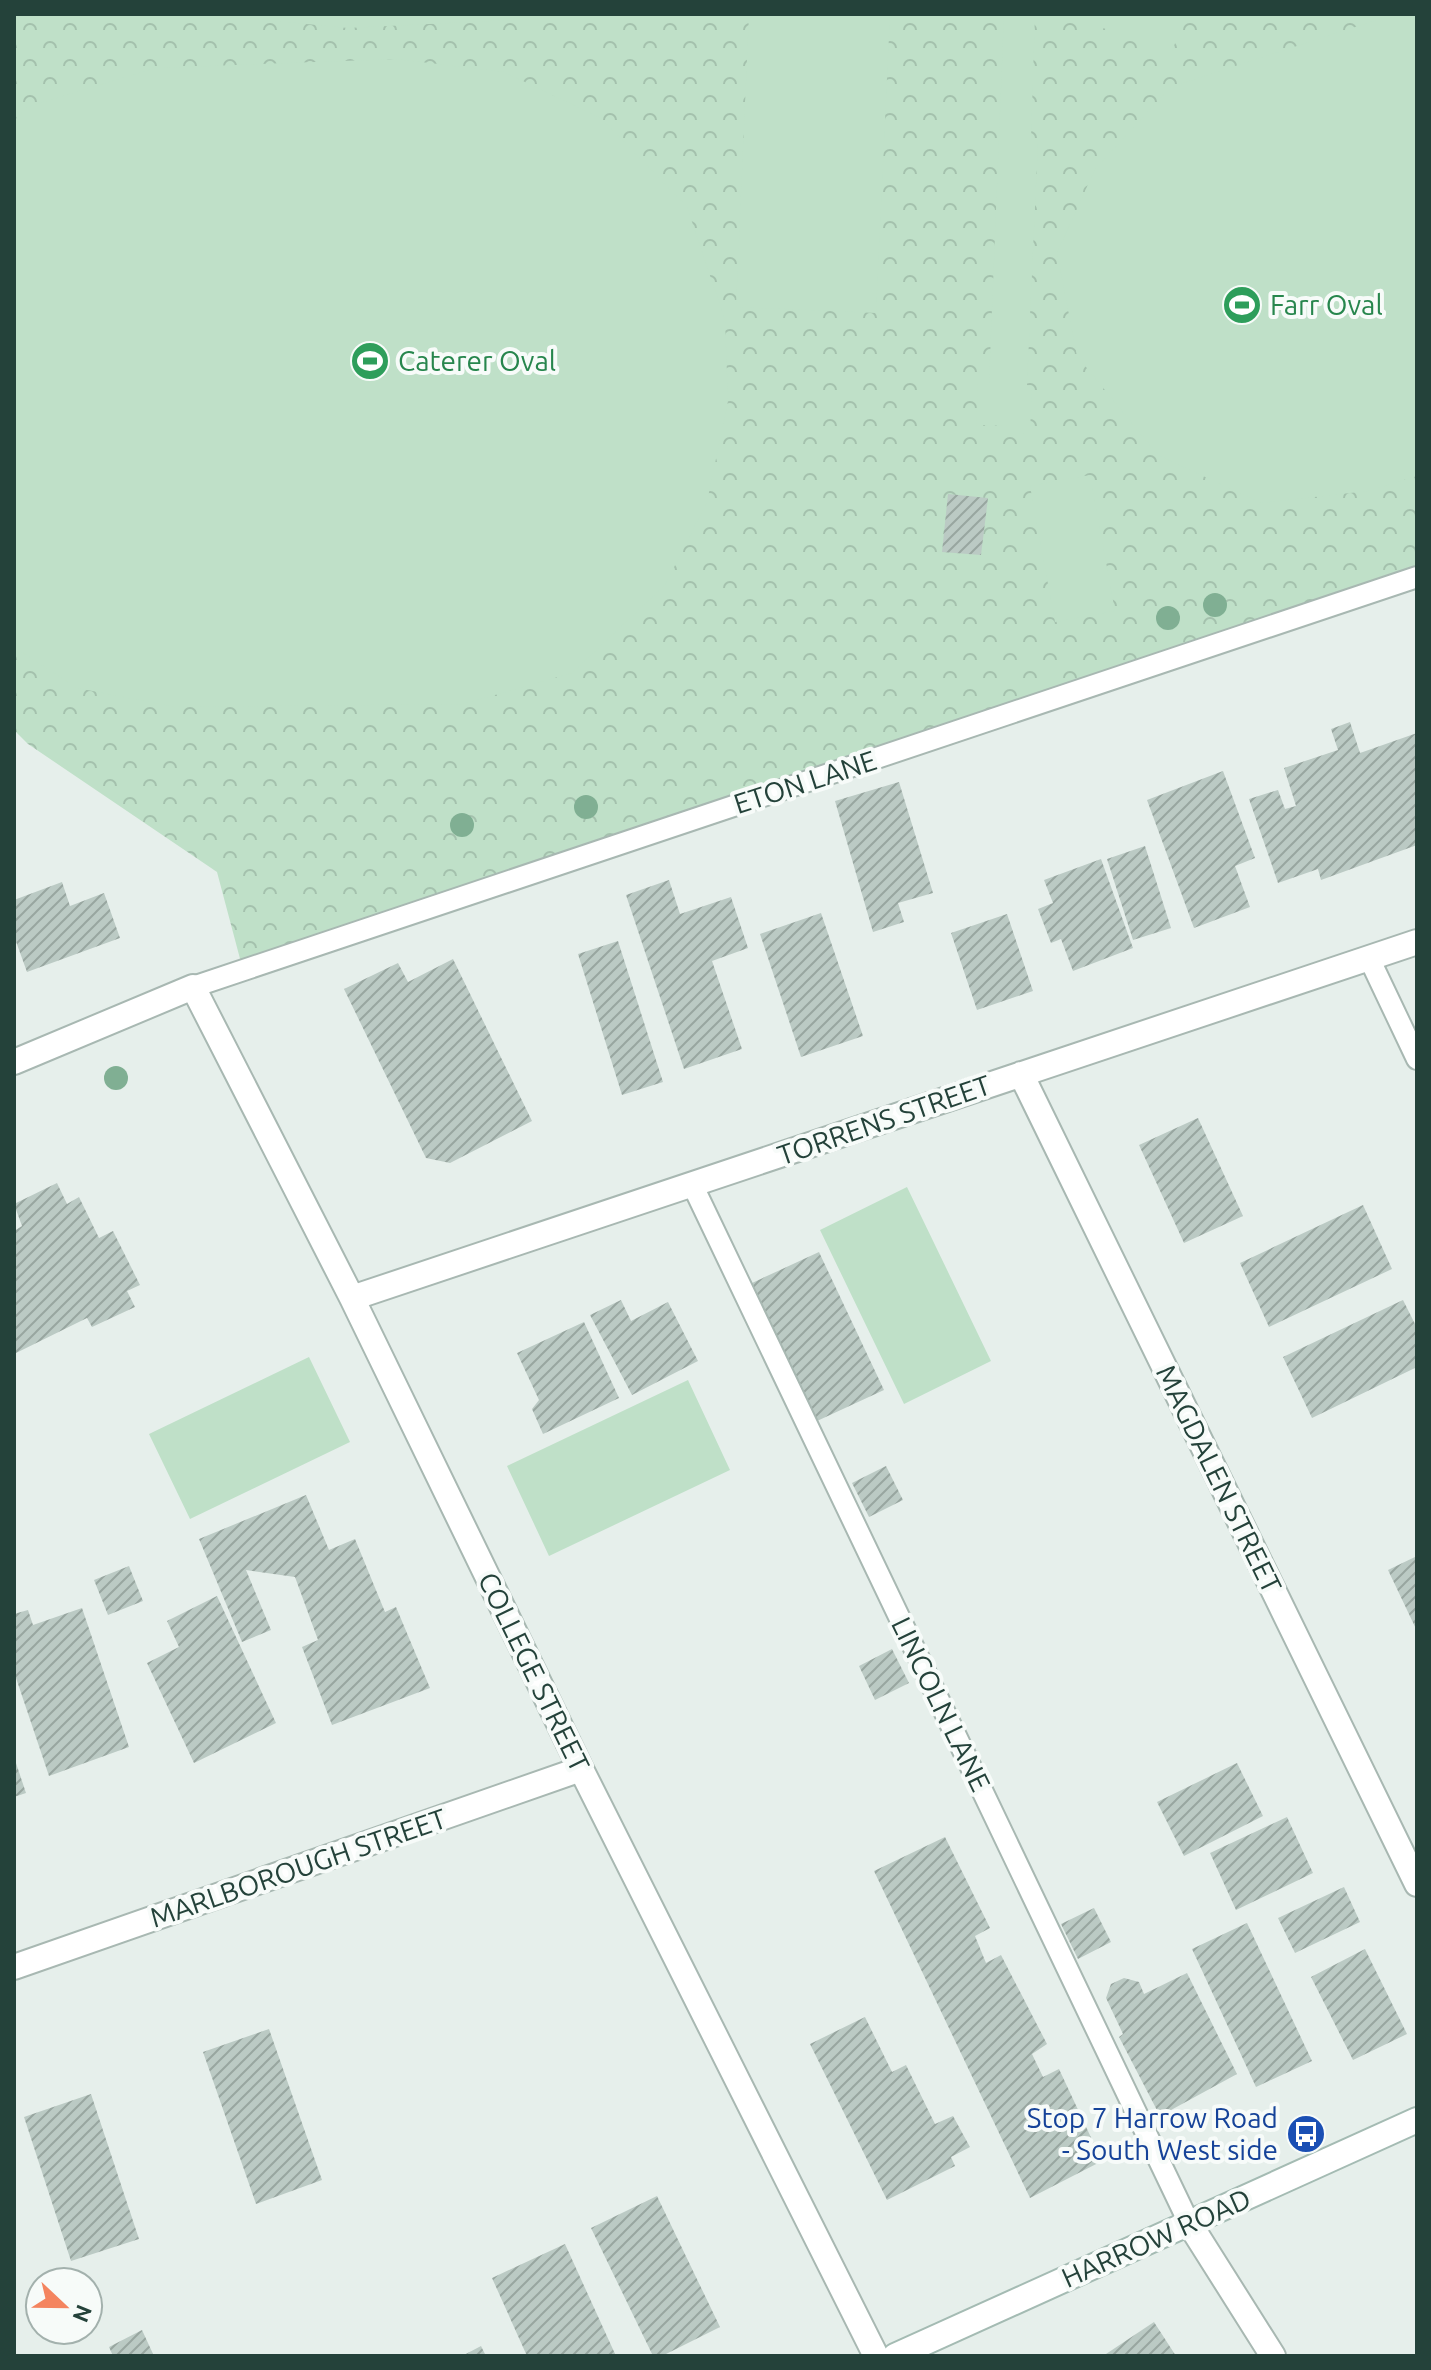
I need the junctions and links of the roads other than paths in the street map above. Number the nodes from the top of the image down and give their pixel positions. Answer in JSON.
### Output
{"nodes":[{"id":1,"x":1417,"y":577,"type":"edge"},
{"id":2,"x":1417,"y":942,"type":"edge"},
{"id":3,"x":1369,"y":958,"type":"junction"},
{"id":4,"x":193,"y":987,"type":"junction"},
{"id":5,"x":1417,"y":1059,"type":"edge"},
{"id":6,"x":14,"y":1062,"type":"edge"},
{"id":7,"x":1021,"y":1074,"type":"junction"},
{"id":8,"x":692,"y":1184,"type":"junction"},
{"id":9,"x":352,"y":1298,"type":"junction"},
{"id":10,"x":581,"y":1769,"type":"junction"},
{"id":11,"x":1417,"y":1884,"type":"edge"},
{"id":12,"x":14,"y":1967,"type":"edge"},
{"id":13,"x":1417,"y":2120,"type":"edge"},
{"id":14,"x":1189,"y":2223,"type":"junction"},
{"id":15,"x":876,"y":2356,"type":"edge"},
{"id":16,"x":895,"y":2356,"type":"edge"},
{"id":17,"x":1273,"y":2356,"type":"edge"}],
"edges":[{"from":1,"to":4,"type":"lane","name":"ETON LANE"},
{"from":2,"to":3,"type":"street","name":"TORRENS STREET"},
{"from":3,"to":5,"type":"lane"},
{"from":3,"to":7,"type":"street","name":"TORRENS STREET"},
{"from":4,"to":6,"type":"street"},
{"from":4,"to":9,"type":"street","name":"COLLEGE STREET"},
{"from":7,"to":8,"type":"street","name":"TORRENS STREET"},
{"from":7,"to":11,"type":"street","name":"MAGDALEN STREET"},
{"from":8,"to":9,"type":"street","name":"TORRENS STREET"},
{"from":8,"to":14,"type":"lane","name":"LINCOLN LANE"},
{"from":9,"to":10,"type":"street","name":"COLLEGE STREET"},
{"from":10,"to":12,"type":"street","name":"MARLBOROUGH STREET"},
{"from":10,"to":15,"type":"street","name":"COLLEGE STREET"},
{"from":13,"to":14,"type":"street","name":"HARROW ROAD"},
{"from":14,"to":16,"type":"street","name":"HARROW ROAD"},
{"from":14,"to":17,"type":"street"}]}
